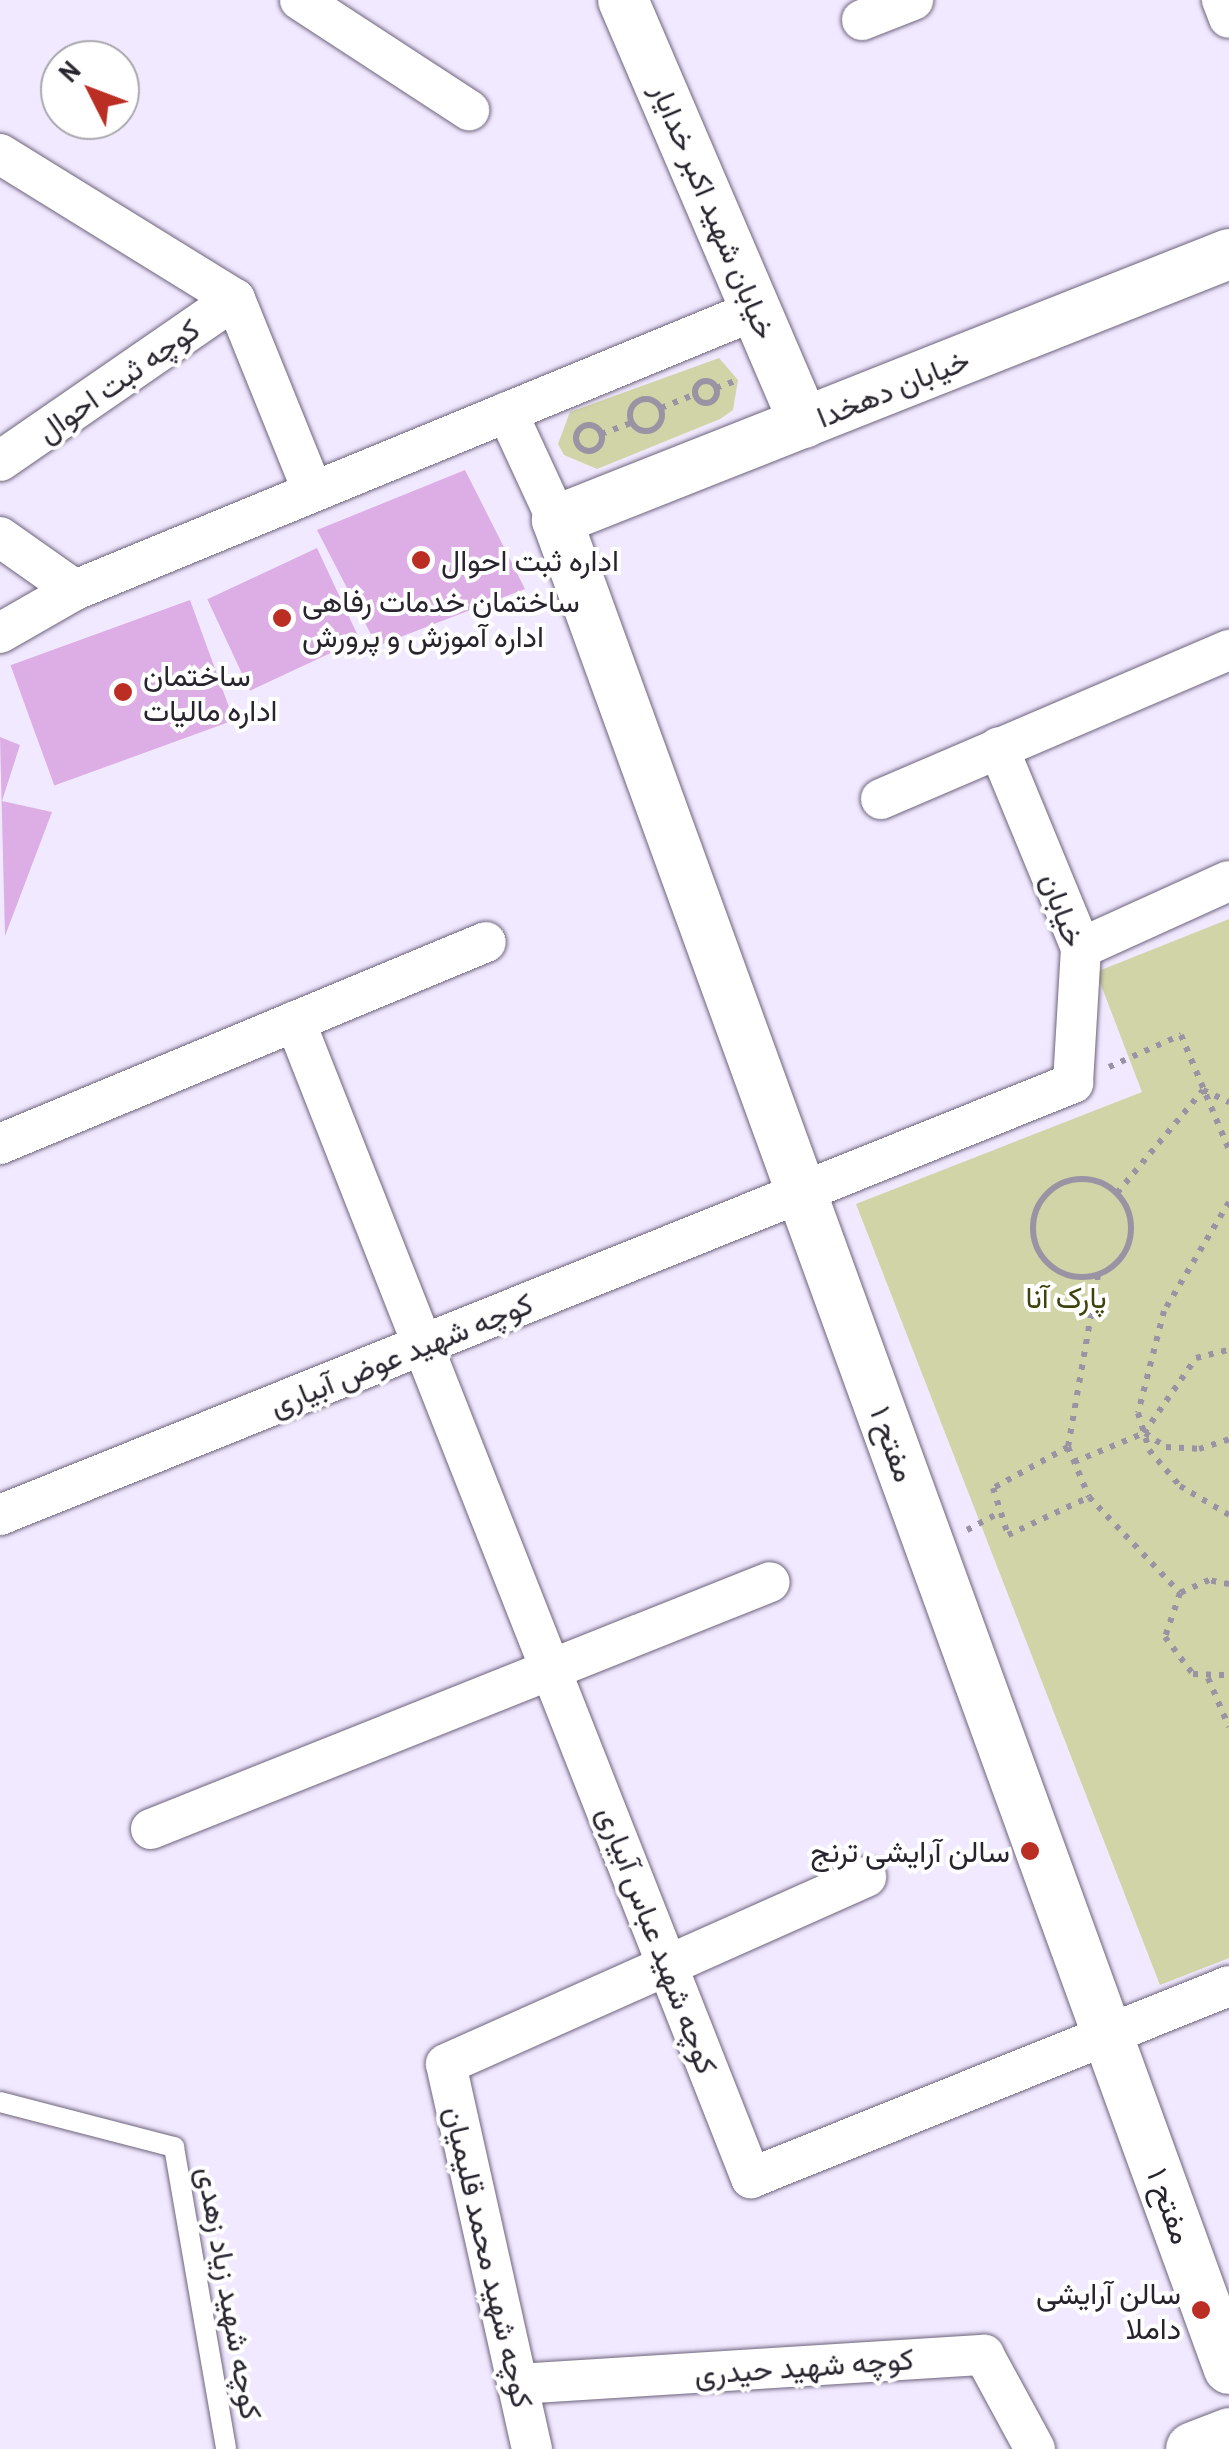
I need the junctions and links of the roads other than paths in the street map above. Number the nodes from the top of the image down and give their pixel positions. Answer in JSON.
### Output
{"nodes":[{"id":1,"x":300,"y":0,"type":"edge"},
{"id":2,"x":623,"y":0,"type":"edge"},
{"id":3,"x":913,"y":0,"type":"edge"},
{"id":4,"x":1222,"y":0,"type":"edge"},
{"id":5,"x":1229,"y":18,"type":"edge"},
{"id":6,"x":862,"y":20,"type":"dead end"},
{"id":7,"x":468,"y":110,"type":"dead end"},
{"id":8,"x":0,"y":154,"type":"edge"},
{"id":9,"x":1229,"y":254,"type":"edge"},
{"id":10,"x":235,"y":299,"type":"junction"},
{"id":11,"x":758,"y":309,"type":"junction"},
{"id":12,"x":507,"y":412,"type":"junction"},
{"id":13,"x":804,"y":423,"type":"junction"},
{"id":14,"x":0,"y":461,"type":"edge"},
{"id":15,"x":313,"y":492,"type":"junction"},
{"id":16,"x":557,"y":520,"type":"junction"},
{"id":17,"x":0,"y":537,"type":"edge"},
{"id":18,"x":75,"y":590,"type":"junction"},
{"id":19,"x":0,"y":633,"type":"edge"},
{"id":20,"x":1229,"y":650,"type":"edge"},
{"id":21,"x":998,"y":747,"type":"junction"},
{"id":22,"x":881,"y":799,"type":"dead end"},
{"id":23,"x":1229,"y":881,"type":"edge"},
{"id":24,"x":486,"y":942,"type":"dead end"},
{"id":25,"x":1081,"y":948,"type":"junction"},
{"id":26,"x":295,"y":1021,"type":"junction"},
{"id":27,"x":1073,"y":1083,"type":"joint"},
{"id":28,"x":0,"y":1144,"type":"edge"},
{"id":29,"x":802,"y":1193,"type":"junction"},
{"id":30,"x":424,"y":1345,"type":"junction"},
{"id":31,"x":0,"y":1515,"type":"edge"},
{"id":32,"x":770,"y":1582,"type":"dead end"},
{"id":33,"x":551,"y":1669,"type":"junction"},
{"id":34,"x":151,"y":1829,"type":"dead end"},
{"id":35,"x":866,"y":1876,"type":"dead end"},
{"id":36,"x":667,"y":1965,"type":"junction"},
{"id":37,"x":1229,"y":1986,"type":"edge"},
{"id":38,"x":1108,"y":2035,"type":"junction"},
{"id":39,"x":0,"y":2102,"type":"edge"},
{"id":40,"x":1229,"y":2368,"type":"edge"},
{"id":41,"x":518,"y":2384,"type":"junction"},
{"id":42,"x":1229,"y":2435,"type":"edge"},
{"id":43,"x":226,"y":2449,"type":"edge"},
{"id":44,"x":532,"y":2449,"type":"edge"},
{"id":45,"x":1035,"y":2449,"type":"edge"},
{"id":46,"x":1193,"y":2449,"type":"edge"}],
"edges":[{"from":1,"to":7,"type":"street"},
{"from":2,"to":11,"type":"street","name":"خیابان شهید اکبر خدایار"},
{"from":3,"to":6,"type":"street"},
{"from":4,"to":5,"type":"street"},
{"from":8,"to":10,"type":"street","name":"کوچه ثبت احوال"},
{"from":9,"to":13,"type":"street","name":"خیابان دهخدا"},
{"from":10,"to":14,"type":"street","name":"کوچه ثبت احوال"},
{"from":10,"to":15,"type":"street","name":"کوچه ثبت احوال"},
{"from":11,"to":12,"type":"street"},
{"from":11,"to":13,"type":"street","name":"خیابان شهید اکبر خدایار"},
{"from":12,"to":15,"type":"street"},
{"from":12,"to":16,"type":"street"},
{"from":13,"to":16,"type":"street","name":"خیابان دهخدا"},
{"from":15,"to":18,"type":"street"},
{"from":16,"to":29,"type":"street","name":"مفتح ۱"},
{"from":17,"to":18,"type":"street"},
{"from":18,"to":19,"type":"street"},
{"from":20,"to":21,"type":"street"},
{"from":21,"to":22,"type":"street"},
{"from":21,"to":25,"type":"street","name":"خیابان"},
{"from":23,"to":25,"type":"street"},
{"from":24,"to":26,"type":"street"},
{"from":25,"to":27,"type":"street","name":"خیابان"},
{"from":26,"to":28,"type":"street"},
{"from":26,"to":30,"type":"street","name":"کوچه شهید عباس آبیاری"},
{"from":27,"to":29,"type":"street","name":"کوچه شهید عوض آبیاری"},
{"from":29,"to":30,"type":"street","name":"کوچه شهید عوض آبیاری"},
{"from":29,"to":38,"type":"street","name":"مفتح ۱"},
{"from":30,"to":31,"type":"street","name":"کوچه شهید عوض آبیاری"},
{"from":30,"to":33,"type":"street","name":"کوچه شهید عباس آبیاری"},
{"from":32,"to":33,"type":"street"},
{"from":33,"to":34,"type":"street"},
{"from":33,"to":36,"type":"street","name":"کوچه شهید عباس آبیاری"},
{"from":35,"to":36,"type":"street"},
{"from":36,"to":38,"type":"street","name":"کوچه شهید عباس آبیاری"},
{"from":36,"to":41,"type":"street","name":"کوچه شهید محمد قلیمیان"},
{"from":37,"to":38,"type":"street"},
{"from":38,"to":40,"type":"street","name":"مفتح ۱"},
{"from":39,"to":43,"type":"lane","name":"کوچه شهید زیاد زهدی"},
{"from":41,"to":44,"type":"street","name":"کوچه شهید محمد قلیمیان"},
{"from":41,"to":45,"type":"street","name":"کوچه شهید حیدری"},
{"from":42,"to":46,"type":"main road"}]}
